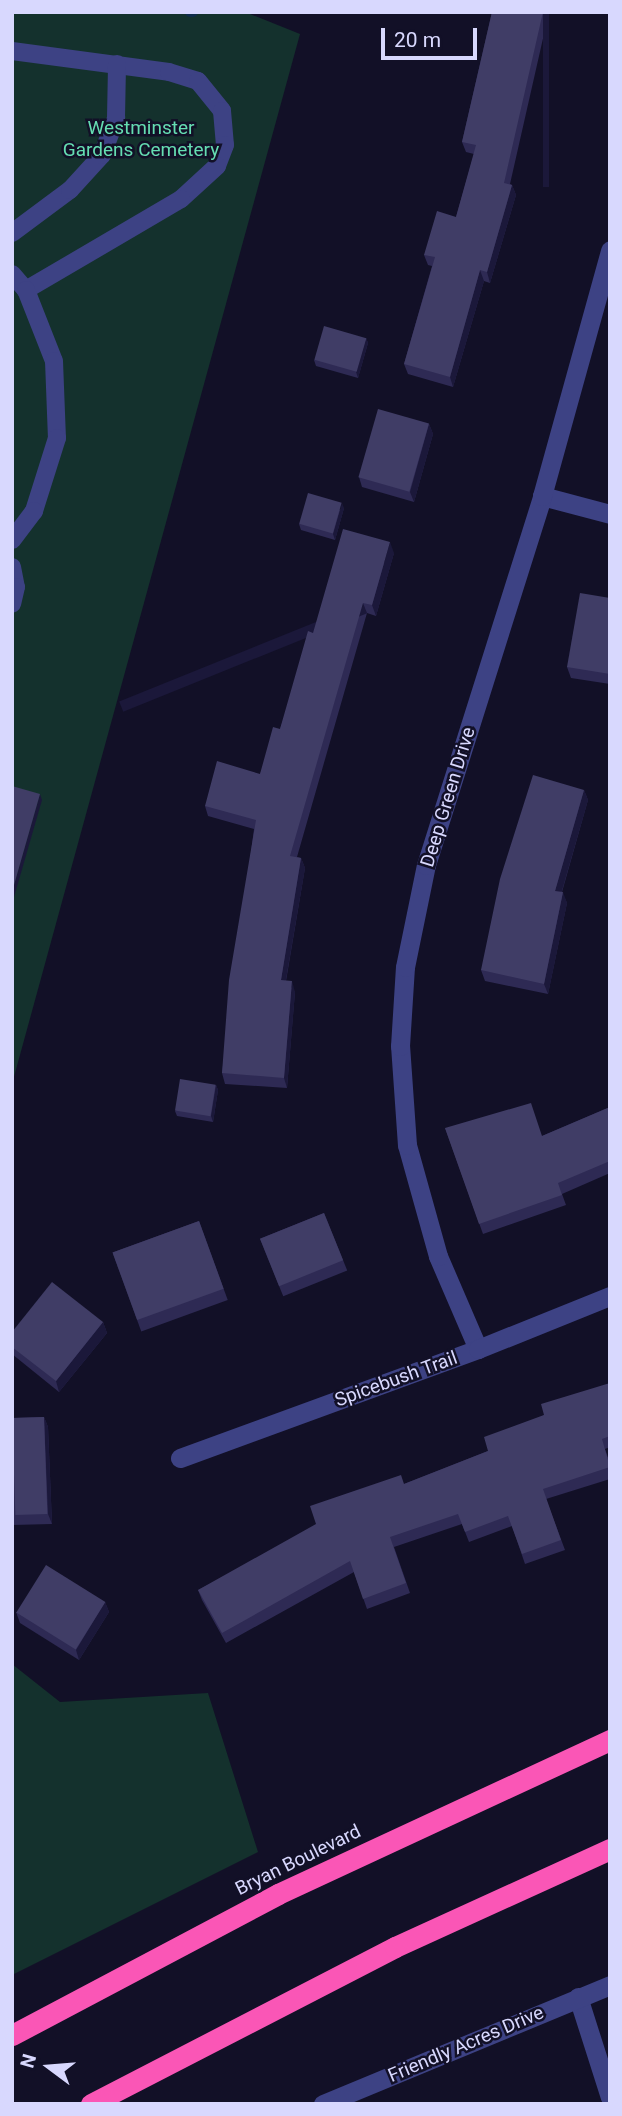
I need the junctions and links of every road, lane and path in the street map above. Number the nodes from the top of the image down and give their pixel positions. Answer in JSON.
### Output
{"nodes":[{"id":1,"x":12,"y":51,"type":"edge"},
{"id":2,"x":117,"y":64,"type":"junction"},
{"id":3,"x":12,"y":233,"type":"edge"},
{"id":4,"x":610,"y":250,"type":"edge"},
{"id":5,"x":12,"y":274,"type":"edge"},
{"id":6,"x":26,"y":290,"type":"junction"},
{"id":7,"x":542,"y":496,"type":"junction"},
{"id":8,"x":610,"y":514,"type":"edge"},
{"id":9,"x":12,"y":540,"type":"edge"},
{"id":10,"x":12,"y":567,"type":"edge"},
{"id":11,"x":12,"y":604,"type":"edge"},
{"id":12,"x":610,"y":1296,"type":"edge"},
{"id":13,"x":478,"y":1349,"type":"junction"},
{"id":14,"x":180,"y":1458,"type":"dead end"},
{"id":15,"x":610,"y":1740,"type":"edge"},
{"id":16,"x":610,"y":1849,"type":"edge"},
{"id":17,"x":610,"y":1985,"type":"edge"},
{"id":18,"x":578,"y":1997,"type":"junction"},
{"id":19,"x":12,"y":2035,"type":"edge"},
{"id":20,"x":610,"y":2097,"type":"edge"},
{"id":21,"x":91,"y":2104,"type":"edge"},
{"id":22,"x":323,"y":2104,"type":"edge"}],
"edges":[{"from":1,"to":2,"type":"lane"},
{"from":2,"to":3,"type":"lane"},
{"from":2,"to":6,"type":"lane"},
{"from":4,"to":7,"type":"street","name":"Deep Green Drive"},
{"from":5,"to":6,"type":"lane"},
{"from":6,"to":9,"type":"lane"},
{"from":7,"to":8,"type":"street"},
{"from":7,"to":13,"type":"street","name":"Deep Green Drive"},
{"from":10,"to":11,"type":"lane"},
{"from":12,"to":13,"type":"street","name":"Spicebush Trail"},
{"from":13,"to":14,"type":"street","name":"Spicebush Trail"},
{"from":15,"to":19,"type":"highway","name":"Bryan Boulevard"},
{"from":16,"to":21,"type":"highway"},
{"from":17,"to":18,"type":"street","name":"Friendly Acres Drive"},
{"from":18,"to":20,"type":"street"},
{"from":18,"to":22,"type":"street","name":"Friendly Acres Drive"}]}
